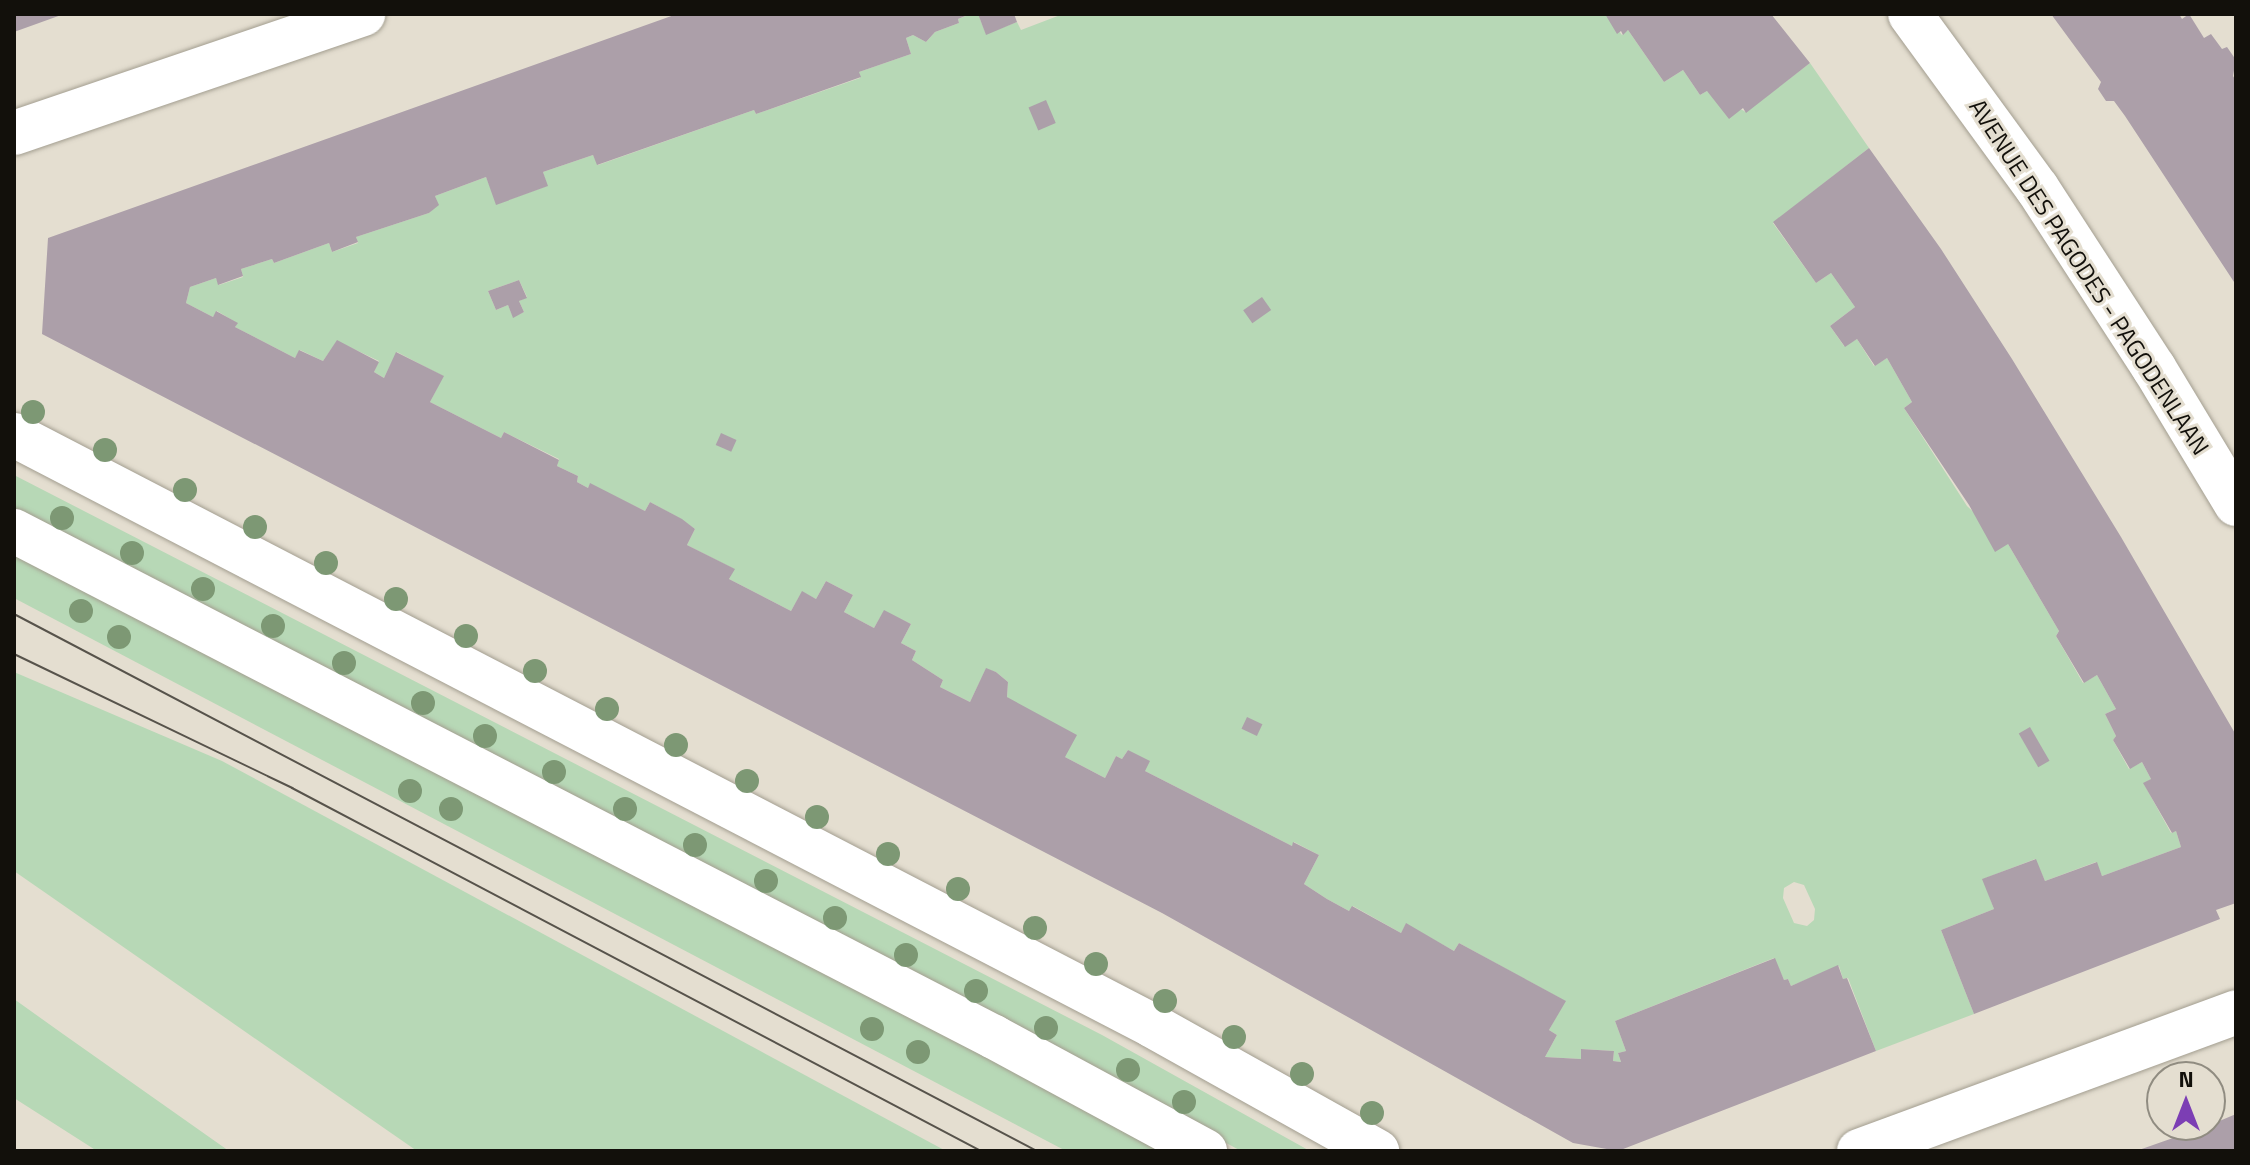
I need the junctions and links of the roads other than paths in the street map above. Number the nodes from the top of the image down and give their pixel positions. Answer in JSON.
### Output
{"nodes":[{"id":1,"x":363,"y":14,"type":"edge"},
{"id":2,"x":1910,"y":14,"type":"edge"},
{"id":3,"x":14,"y":133,"type":"edge"},
{"id":4,"x":14,"y":435,"type":"edge"},
{"id":5,"x":2236,"y":504,"type":"edge"},
{"id":6,"x":14,"y":531,"type":"edge"},
{"id":7,"x":2236,"y":1012,"type":"edge"},
{"id":8,"x":1205,"y":1151,"type":"edge"},
{"id":9,"x":1377,"y":1151,"type":"edge"},
{"id":10,"x":1859,"y":1151,"type":"edge"}],
"edges":[{"from":1,"to":3,"type":"street"},
{"from":2,"to":5,"type":"street","name":"AVENUE DES PAGODES - PAGODENLAAN"},
{"from":4,"to":9,"type":"street"},
{"from":6,"to":8,"type":"street"},
{"from":7,"to":10,"type":"street"}]}
